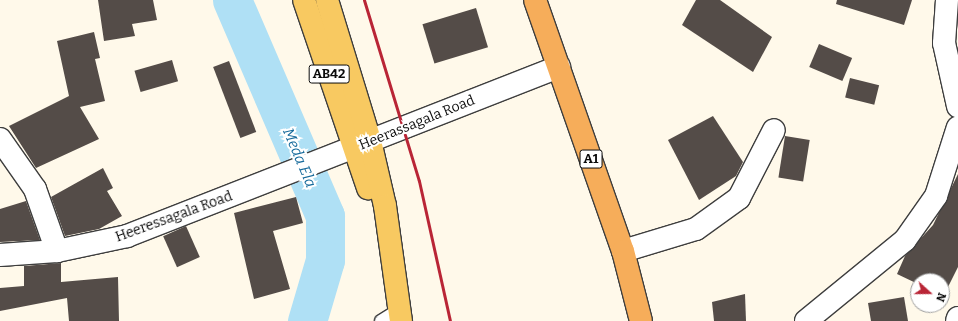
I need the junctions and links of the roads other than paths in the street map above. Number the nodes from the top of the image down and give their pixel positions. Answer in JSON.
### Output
{"nodes":[{"id":1,"x":304,"y":0,"type":"edge"},
{"id":2,"x":327,"y":0,"type":"edge"},
{"id":3,"x":535,"y":0,"type":"edge"},
{"id":4,"x":947,"y":0,"type":"edge"},
{"id":5,"x":559,"y":67,"type":"junction"},
{"id":6,"x":958,"y":106,"type":"edge"},
{"id":7,"x":958,"y":127,"type":"edge"},
{"id":8,"x":774,"y":130,"type":"dead end"},
{"id":9,"x":0,"y":139,"type":"edge"},
{"id":10,"x":363,"y":144,"type":"junction"},
{"id":11,"x":274,"y":180,"type":"joint"},
{"id":12,"x":57,"y":252,"type":"junction"},
{"id":13,"x":623,"y":252,"type":"junction"},
{"id":14,"x":0,"y":255,"type":"edge"},
{"id":15,"x":400,"y":315,"type":"edge"},
{"id":16,"x":381,"y":321,"type":"edge"},
{"id":17,"x":641,"y":321,"type":"edge"},
{"id":18,"x":806,"y":321,"type":"edge"}],
"edges":[{"from":1,"to":10,"type":"main road","number":"AB42"},
{"from":2,"to":10,"type":"main road","number":"AB42"},
{"from":3,"to":5,"type":"highway","number":"A1"},
{"from":4,"to":6,"type":"street"},
{"from":5,"to":10,"type":"street","name":"Heerassagala Road"},
{"from":5,"to":13,"type":"highway","number":"A1"},
{"from":7,"to":18,"type":"street"},
{"from":8,"to":13,"type":"street"},
{"from":9,"to":12,"type":"street"},
{"from":10,"to":11,"type":"street","name":"Heerassagala Road"},
{"from":10,"to":15,"type":"main road","number":"AB42"},
{"from":11,"to":12,"type":"street","name":"Heeressagala Road"},
{"from":12,"to":14,"type":"street","name":"Heeressagala Road"},
{"from":13,"to":17,"type":"highway","number":"A1"},
{"from":15,"to":16,"type":"lane"}]}
